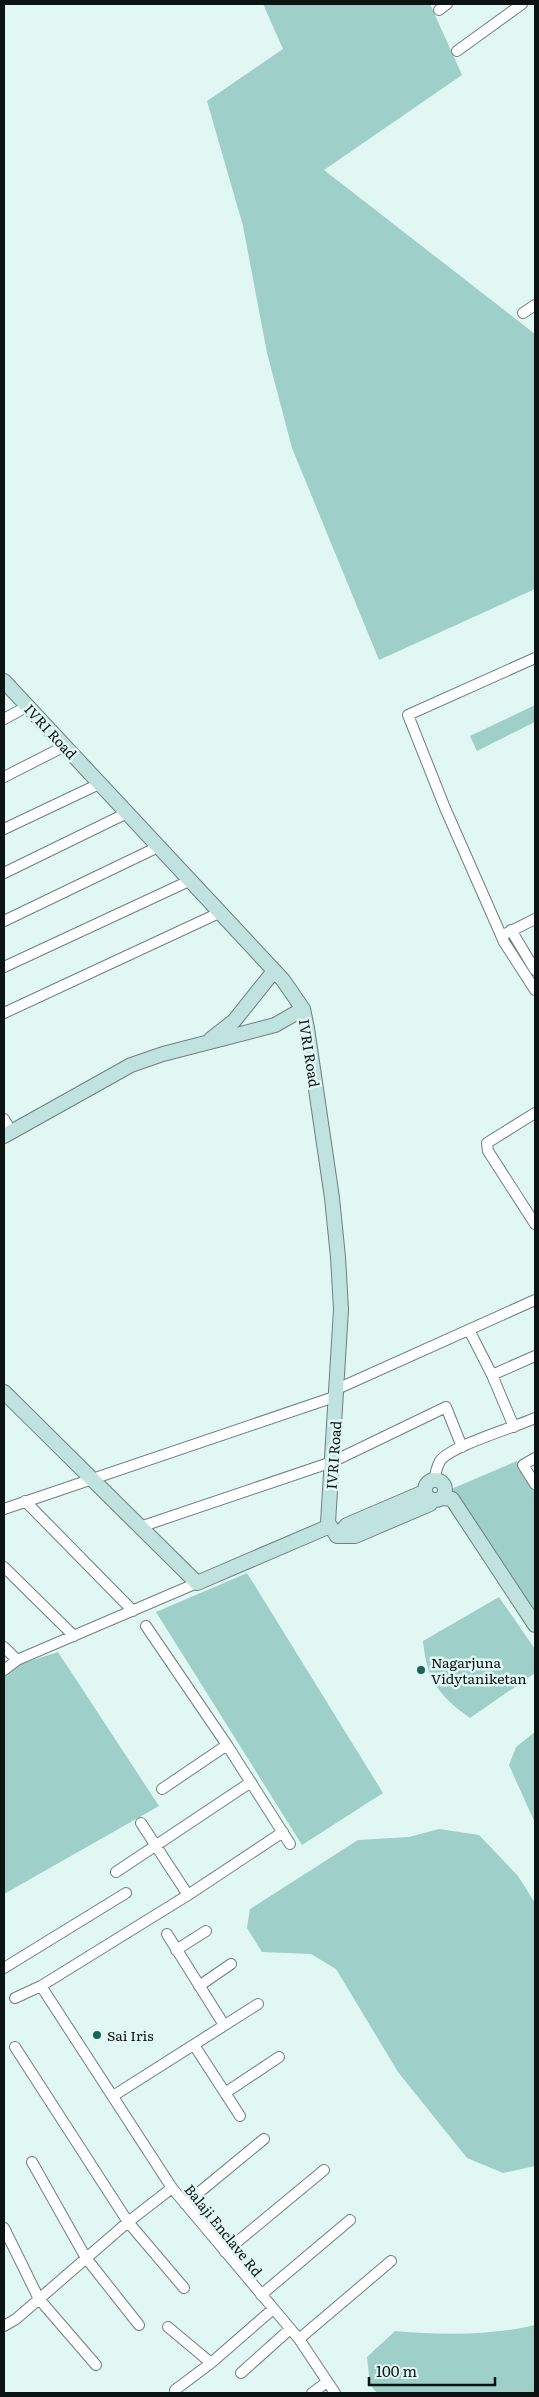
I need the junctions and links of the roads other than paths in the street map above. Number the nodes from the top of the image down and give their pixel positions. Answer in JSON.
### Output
{"nodes":[{"id":1,"x":522,"y":4,"type":"edge"},
{"id":2,"x":457,"y":51,"type":"dead end"},
{"id":3,"x":535,"y":305,"type":"edge"},
{"id":4,"x":523,"y":313,"type":"dead end"},
{"id":5,"x":535,"y":658,"type":"edge"},
{"id":6,"x":4,"y":680,"type":"edge"},
{"id":7,"x":28,"y":706,"type":"junction"},
{"id":8,"x":4,"y":719,"type":"edge"},
{"id":9,"x":65,"y":746,"type":"junction"},
{"id":10,"x":4,"y":776,"type":"edge"},
{"id":11,"x":99,"y":784,"type":"junction"},
{"id":12,"x":126,"y":813,"type":"junction"},
{"id":13,"x":4,"y":829,"type":"edge"},
{"id":14,"x":158,"y":847,"type":"junction"},
{"id":15,"x":4,"y":873,"type":"edge"},
{"id":16,"x":189,"y":881,"type":"junction"},
{"id":17,"x":219,"y":913,"type":"junction"},
{"id":18,"x":535,"y":919,"type":"edge"},
{"id":19,"x":4,"y":920,"type":"edge"},
{"id":20,"x":511,"y":930,"type":"junction"},
{"id":21,"x":502,"y":935,"type":"junction"},
{"id":22,"x":4,"y":966,"type":"edge"},
{"id":23,"x":535,"y":970,"type":"edge"},
{"id":24,"x":274,"y":971,"type":"junction"},
{"id":25,"x":535,"y":990,"type":"edge"},
{"id":26,"x":303,"y":1009,"type":"junction"},
{"id":27,"x":4,"y":1013,"type":"edge"},
{"id":28,"x":235,"y":1020,"type":"junction"},
{"id":29,"x":245,"y":1033,"type":"junction"},
{"id":30,"x":207,"y":1043,"type":"junction"},
{"id":31,"x":535,"y":1113,"type":"edge"},
{"id":32,"x":4,"y":1119,"type":"edge"},
{"id":33,"x":8,"y":1134,"type":"edge"},
{"id":34,"x":535,"y":1224,"type":"edge"},
{"id":35,"x":535,"y":1300,"type":"edge"},
{"id":36,"x":470,"y":1330,"type":"junction"},
{"id":37,"x":535,"y":1356,"type":"edge"},
{"id":38,"x":492,"y":1375,"type":"junction"},
{"id":39,"x":4,"y":1392,"type":"edge"},
{"id":40,"x":337,"y":1392,"type":"junction"},
{"id":41,"x":535,"y":1418,"type":"edge"},
{"id":42,"x":514,"y":1427,"type":"junction"},
{"id":43,"x":462,"y":1446,"type":"junction"},
{"id":44,"x":535,"y":1458,"type":"edge"},
{"id":45,"x":332,"y":1462,"type":"junction"},
{"id":46,"x":92,"y":1479,"type":"junction"},
{"id":47,"x":434,"y":1480,"type":"joint"},
{"id":48,"x":535,"y":1484,"type":"edge"},
{"id":49,"x":433,"y":1496,"type":"junction"},
{"id":50,"x":25,"y":1502,"type":"junction"},
{"id":51,"x":4,"y":1509,"type":"edge"},
{"id":52,"x":140,"y":1527,"type":"junction"},
{"id":53,"x":334,"y":1531,"type":"junction"},
{"id":54,"x":4,"y":1567,"type":"edge"},
{"id":55,"x":197,"y":1583,"type":"junction"},
{"id":56,"x":133,"y":1610,"type":"junction"},
{"id":57,"x":535,"y":1625,"type":"edge"},
{"id":58,"x":146,"y":1626,"type":"dead end"},
{"id":59,"x":74,"y":1636,"type":"junction"},
{"id":60,"x":4,"y":1646,"type":"edge"},
{"id":61,"x":17,"y":1660,"type":"junction"},
{"id":62,"x":4,"y":1670,"type":"edge"},
{"id":63,"x":226,"y":1745,"type":"junction"},
{"id":64,"x":251,"y":1782,"type":"junction"},
{"id":65,"x":162,"y":1789,"type":"dead end"},
{"id":66,"x":142,"y":1823,"type":"dead end"},
{"id":67,"x":283,"y":1832,"type":"junction"},
{"id":68,"x":290,"y":1844,"type":"dead end"},
{"id":69,"x":157,"y":1846,"type":"junction"},
{"id":70,"x":116,"y":1872,"type":"dead end"},
{"id":71,"x":126,"y":1893,"type":"dead end"},
{"id":72,"x":188,"y":1895,"type":"junction"},
{"id":73,"x":206,"y":1931,"type":"dead end"},
{"id":74,"x":167,"y":1934,"type":"dead end"},
{"id":75,"x":176,"y":1950,"type":"junction"},
{"id":76,"x":231,"y":1964,"type":"dead end"},
{"id":77,"x":4,"y":1968,"type":"edge"},
{"id":78,"x":41,"y":1986,"type":"junction"},
{"id":79,"x":200,"y":1986,"type":"junction"},
{"id":80,"x":15,"y":1998,"type":"dead end"},
{"id":81,"x":258,"y":2004,"type":"dead end"},
{"id":82,"x":224,"y":2025,"type":"junction"},
{"id":83,"x":194,"y":2045,"type":"junction"},
{"id":84,"x":15,"y":2047,"type":"dead end"},
{"id":85,"x":280,"y":2057,"type":"dead end"},
{"id":86,"x":225,"y":2093,"type":"junction"},
{"id":87,"x":113,"y":2096,"type":"junction"},
{"id":88,"x":240,"y":2116,"type":"dead end"},
{"id":89,"x":264,"y":2139,"type":"dead end"},
{"id":90,"x":32,"y":2162,"type":"dead end"},
{"id":91,"x":324,"y":2170,"type":"dead end"},
{"id":92,"x":172,"y":2188,"type":"junction"},
{"id":93,"x":185,"y":2204,"type":"junction"},
{"id":94,"x":350,"y":2220,"type":"dead end"},
{"id":95,"x":128,"y":2222,"type":"junction"},
{"id":96,"x":4,"y":2228,"type":"edge"},
{"id":97,"x":225,"y":2252,"type":"junction"},
{"id":98,"x":86,"y":2258,"type":"junction"},
{"id":99,"x":391,"y":2261,"type":"dead end"},
{"id":100,"x":184,"y":2288,"type":"dead end"},
{"id":101,"x":260,"y":2295,"type":"junction"},
{"id":102,"x":39,"y":2299,"type":"junction"},
{"id":103,"x":273,"y":2310,"type":"junction"},
{"id":104,"x":139,"y":2325,"type":"dead end"},
{"id":105,"x":4,"y":2326,"type":"edge"},
{"id":106,"x":168,"y":2327,"type":"dead end"},
{"id":107,"x":290,"y":2329,"type":"junction"},
{"id":108,"x":299,"y":2339,"type":"junction"},
{"id":109,"x":211,"y":2363,"type":"junction"},
{"id":110,"x":96,"y":2365,"type":"dead end"},
{"id":111,"x":241,"y":2373,"type":"dead end"},
{"id":112,"x":327,"y":2382,"type":"junction"},
{"id":113,"x":176,"y":2390,"type":"dead end"},
{"id":114,"x":312,"y":2393,"type":"edge"},
{"id":115,"x":335,"y":2393,"type":"edge"}],
"edges":[{"from":1,"to":2,"type":"street"},
{"from":3,"to":4,"type":"street"},
{"from":5,"to":21,"type":"street"},
{"from":6,"to":7,"type":"street","name":"IVRI Road"},
{"from":7,"to":8,"type":"street"},
{"from":7,"to":9,"type":"street","name":"IVRI Road"},
{"from":9,"to":10,"type":"street"},
{"from":9,"to":11,"type":"street","name":"IVRI Road"},
{"from":11,"to":12,"type":"street","name":"IVRI Road"},
{"from":11,"to":13,"type":"street"},
{"from":12,"to":14,"type":"street","name":"IVRI Road"},
{"from":12,"to":15,"type":"street"},
{"from":14,"to":16,"type":"street","name":"IVRI Road"},
{"from":14,"to":19,"type":"street"},
{"from":16,"to":17,"type":"street","name":"IVRI Road"},
{"from":16,"to":22,"type":"street"},
{"from":17,"to":24,"type":"street","name":"IVRI Road"},
{"from":17,"to":27,"type":"street"},
{"from":18,"to":20,"type":"street"},
{"from":20,"to":21,"type":"street"},
{"from":20,"to":23,"type":"street"},
{"from":21,"to":25,"type":"street"},
{"from":24,"to":26,"type":"street","name":"IVRI Road"},
{"from":24,"to":28,"type":"street"},
{"from":26,"to":29,"type":"street"},
{"from":26,"to":40,"type":"street","name":"IVRI Road"},
{"from":28,"to":29,"type":"street"},
{"from":28,"to":30,"type":"street"},
{"from":29,"to":30,"type":"street"},
{"from":30,"to":33,"type":"street"},
{"from":31,"to":34,"type":"street"},
{"from":32,"to":33,"type":"street"},
{"from":35,"to":36,"type":"street"},
{"from":36,"to":38,"type":"street"},
{"from":36,"to":40,"type":"street"},
{"from":37,"to":38,"type":"street"},
{"from":38,"to":42,"type":"street"},
{"from":39,"to":46,"type":"street"},
{"from":40,"to":45,"type":"street","name":"IVRI Road"},
{"from":40,"to":46,"type":"street"},
{"from":41,"to":42,"type":"street"},
{"from":42,"to":43,"type":"street"},
{"from":43,"to":45,"type":"street"},
{"from":43,"to":47,"type":"street"},
{"from":44,"to":48,"type":"street"},
{"from":45,"to":52,"type":"street"},
{"from":45,"to":53,"type":"street","name":"IVRI Road"},
{"from":46,"to":50,"type":"street"},
{"from":46,"to":52,"type":"street"},
{"from":47,"to":49,"type":"street"},
{"from":49,"to":53,"type":"street"},
{"from":49,"to":57,"type":"street"},
{"from":50,"to":51,"type":"street"},
{"from":50,"to":56,"type":"street"},
{"from":52,"to":55,"type":"street"},
{"from":53,"to":55,"type":"street"},
{"from":54,"to":59,"type":"street"},
{"from":55,"to":56,"type":"street"},
{"from":56,"to":59,"type":"street"},
{"from":58,"to":63,"type":"street"},
{"from":59,"to":61,"type":"street"},
{"from":60,"to":61,"type":"street"},
{"from":61,"to":62,"type":"street"},
{"from":63,"to":64,"type":"street"},
{"from":63,"to":65,"type":"street"},
{"from":64,"to":67,"type":"street"},
{"from":64,"to":69,"type":"street"},
{"from":66,"to":69,"type":"street"},
{"from":67,"to":68,"type":"street"},
{"from":67,"to":72,"type":"street"},
{"from":69,"to":70,"type":"street"},
{"from":69,"to":72,"type":"street"},
{"from":71,"to":77,"type":"street"},
{"from":72,"to":78,"type":"street"},
{"from":73,"to":75,"type":"street"},
{"from":74,"to":75,"type":"street"},
{"from":75,"to":79,"type":"street"},
{"from":76,"to":79,"type":"street"},
{"from":78,"to":80,"type":"street"},
{"from":78,"to":87,"type":"street"},
{"from":79,"to":82,"type":"street"},
{"from":81,"to":82,"type":"street"},
{"from":82,"to":83,"type":"street"},
{"from":83,"to":86,"type":"street"},
{"from":83,"to":87,"type":"street"},
{"from":84,"to":95,"type":"street"},
{"from":85,"to":86,"type":"street"},
{"from":86,"to":88,"type":"street"},
{"from":87,"to":92,"type":"street"},
{"from":89,"to":93,"type":"street"},
{"from":90,"to":98,"type":"street"},
{"from":91,"to":97,"type":"street"},
{"from":92,"to":93,"type":"street","name":"Balaji Enclave Rd"},
{"from":92,"to":95,"type":"street","name":"Balaji Enclave Rd"},
{"from":93,"to":97,"type":"street","name":"Balaji Enclave Rd"},
{"from":94,"to":101,"type":"street"},
{"from":95,"to":98,"type":"street","name":"Balaji Enclave Rd"},
{"from":95,"to":100,"type":"street"},
{"from":96,"to":102,"type":"street"},
{"from":97,"to":101,"type":"street","name":"Balaji Enclave Rd"},
{"from":98,"to":102,"type":"street","name":"Balaji Enclave Rd"},
{"from":98,"to":104,"type":"street"},
{"from":99,"to":108,"type":"street"},
{"from":101,"to":103,"type":"street","name":"Balaji Enclave Rd"},
{"from":102,"to":105,"type":"street","name":"Balaji Enclave Rd"},
{"from":102,"to":110,"type":"street"},
{"from":103,"to":107,"type":"street","name":"Balaji Enclave Rd"},
{"from":103,"to":109,"type":"street"},
{"from":106,"to":109,"type":"street"},
{"from":107,"to":108,"type":"street","name":"Balaji Enclave Rd"},
{"from":107,"to":111,"type":"street"},
{"from":108,"to":112,"type":"street","name":"Balaji Enclave Rd"},
{"from":109,"to":113,"type":"street"},
{"from":112,"to":114,"type":"street"},
{"from":112,"to":115,"type":"street","name":"Balaji Enclave Rd"}]}
